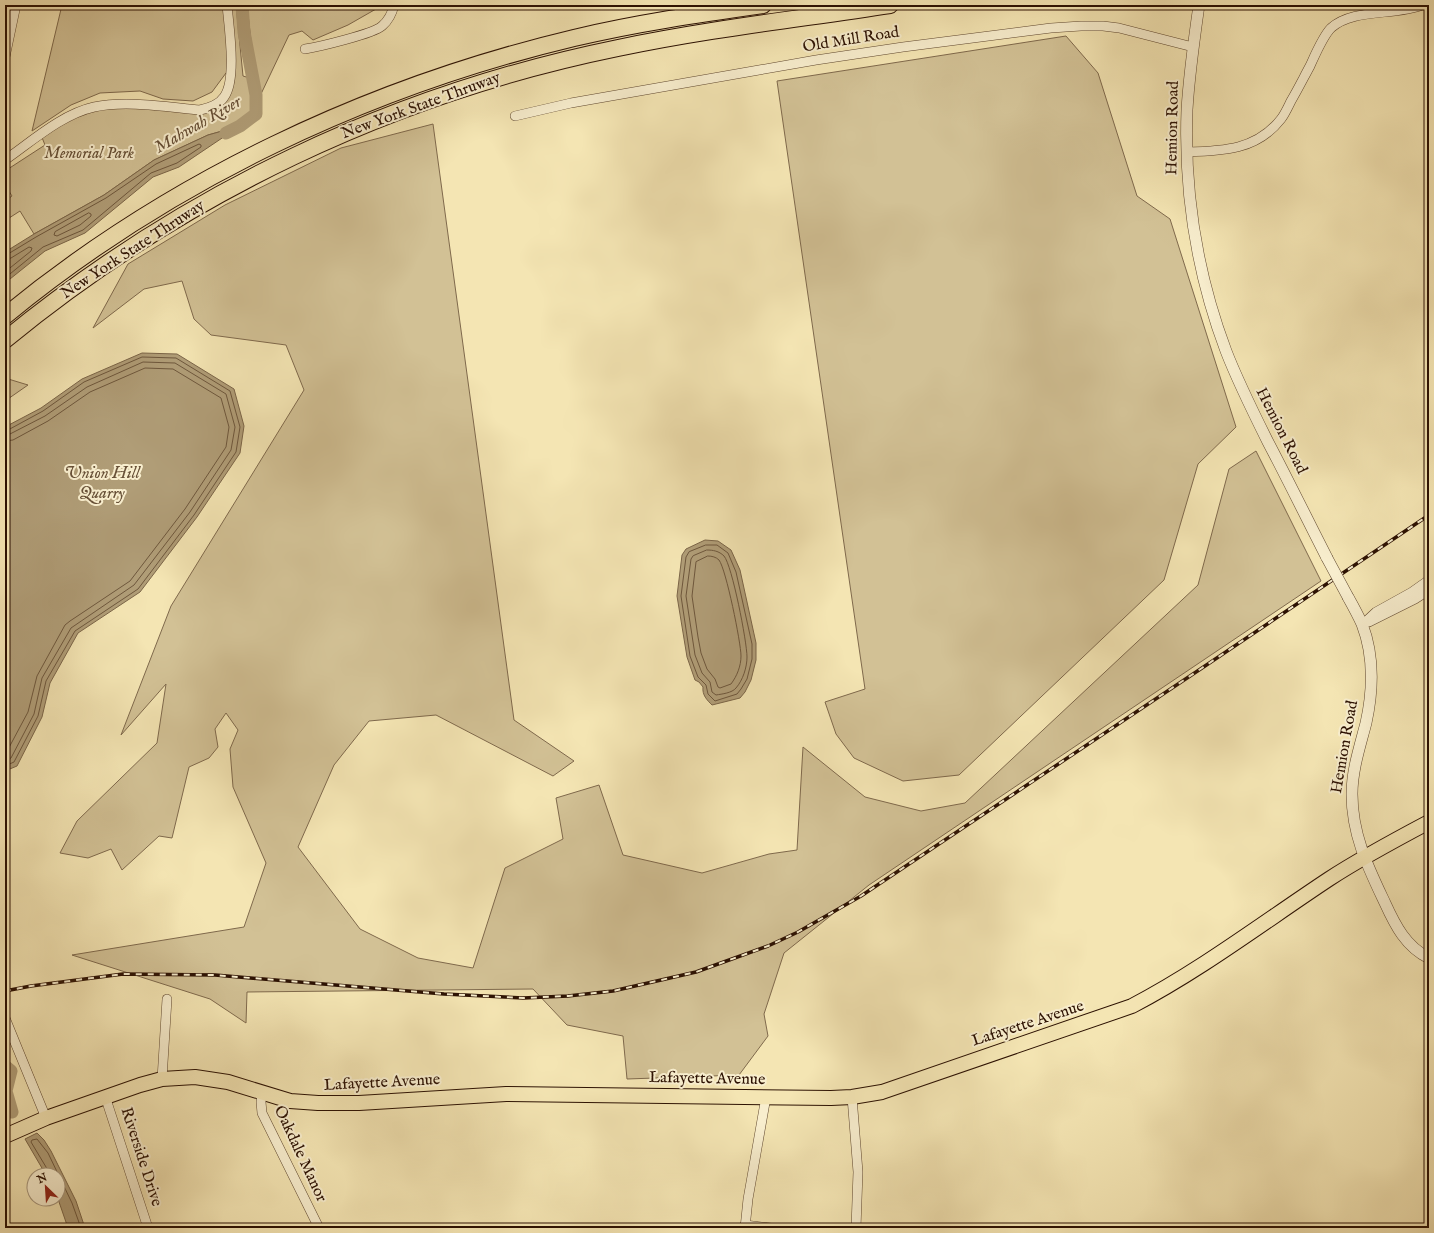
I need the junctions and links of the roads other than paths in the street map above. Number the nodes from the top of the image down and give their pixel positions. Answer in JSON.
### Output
{"nodes":[{"id":1,"x":16,"y":5,"type":"edge"},
{"id":2,"x":228,"y":5,"type":"edge"},
{"id":3,"x":394,"y":5,"type":"edge"},
{"id":4,"x":764,"y":5,"type":"edge"},
{"id":5,"x":890,"y":5,"type":"edge"},
{"id":6,"x":1199,"y":5,"type":"edge"},
{"id":7,"x":1422,"y":5,"type":"edge"},
{"id":8,"x":9,"y":21,"type":"edge"},
{"id":9,"x":1193,"y":47,"type":"junction"},
{"id":10,"x":305,"y":49,"type":"dead end"},
{"id":11,"x":5,"y":57,"type":"edge"},
{"id":12,"x":515,"y":116,"type":"dead end"},
{"id":13,"x":1187,"y":152,"type":"junction"},
{"id":14,"x":5,"y":160,"type":"edge"},
{"id":15,"x":5,"y":316,"type":"edge"},
{"id":16,"x":5,"y":340,"type":"edge"},
{"id":17,"x":1429,"y":580,"type":"edge"},
{"id":18,"x":1429,"y":590,"type":"edge"},
{"id":19,"x":1362,"y":625,"type":"junction"},
{"id":20,"x":1429,"y":822,"type":"edge"},
{"id":21,"x":1364,"y":859,"type":"junction"},
{"id":22,"x":1429,"y":958,"type":"edge"},
{"id":23,"x":167,"y":999,"type":"dead end"},
{"id":24,"x":5,"y":1018,"type":"edge"},
{"id":25,"x":162,"y":1079,"type":"junction"},
{"id":26,"x":262,"y":1092,"type":"junction"},
{"id":27,"x":104,"y":1096,"type":"junction"},
{"id":28,"x":766,"y":1097,"type":"junction"},
{"id":29,"x":852,"y":1098,"type":"junction"},
{"id":30,"x":46,"y":1118,"type":"junction"},
{"id":31,"x":5,"y":1136,"type":"edge"},
{"id":32,"x":745,"y":1226,"type":"edge"},
{"id":33,"x":148,"y":1228,"type":"edge"},
{"id":34,"x":319,"y":1228,"type":"edge"},
{"id":35,"x":771,"y":1228,"type":"edge"},
{"id":36,"x":856,"y":1228,"type":"edge"}],
"edges":[{"from":1,"to":8,"type":"street"},
{"from":2,"to":14,"type":"street"},
{"from":3,"to":10,"type":"street"},
{"from":4,"to":15,"type":"highway","name":"New York State Thruway"},
{"from":5,"to":16,"type":"highway","name":"New York State Thruway"},
{"from":6,"to":9,"type":"street","name":"Hemion Road"},
{"from":7,"to":13,"type":"street"},
{"from":8,"to":11,"type":"street"},
{"from":9,"to":12,"type":"street","name":"Old Mill Road"},
{"from":9,"to":13,"type":"street","name":"Hemion Road"},
{"from":13,"to":19,"type":"street","name":"Hemion Road","bridge":true},
{"from":17,"to":19,"type":"street"},
{"from":18,"to":19,"type":"street"},
{"from":19,"to":21,"type":"street","name":"Hemion Road"},
{"from":20,"to":21,"type":"main road","name":"Lafayette Avenue"},
{"from":21,"to":22,"type":"street","name":"Hemion Road"},
{"from":21,"to":29,"type":"main road","name":"Lafayette Avenue"},
{"from":23,"to":25,"type":"street"},
{"from":24,"to":30,"type":"street"},
{"from":25,"to":26,"type":"main road","name":"Lafayette Avenue"},
{"from":25,"to":27,"type":"main road","name":"Lafayette Avenue"},
{"from":26,"to":28,"type":"main road","name":"Lafayette Avenue"},
{"from":26,"to":34,"type":"street","name":"Oakdale Manor"},
{"from":27,"to":30,"type":"main road","name":"Lafayette Avenue"},
{"from":27,"to":33,"type":"street","name":"Riverside Drive"},
{"from":28,"to":29,"type":"main road","name":"Lafayette Avenue"},
{"from":28,"to":32,"type":"street"},
{"from":29,"to":36,"type":"street"},
{"from":30,"to":31,"type":"main road","name":"Lafayette Avenue"},
{"from":32,"to":35,"type":"street"}]}
